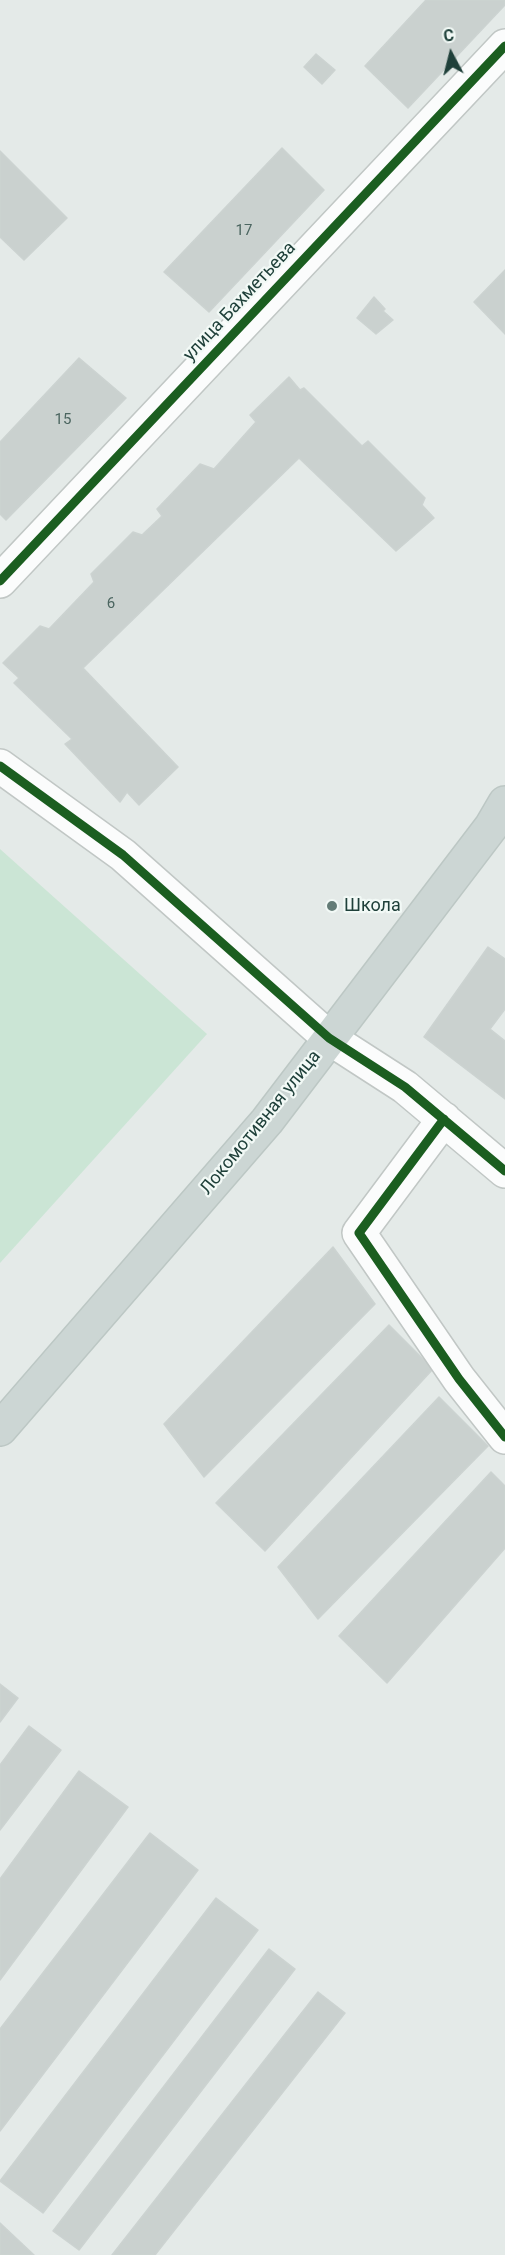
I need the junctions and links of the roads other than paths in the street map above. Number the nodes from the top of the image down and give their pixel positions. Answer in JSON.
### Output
{"nodes":[{"id":1,"x":505,"y":45,"type":"edge"},
{"id":2,"x":0,"y":581,"type":"edge"},
{"id":3,"x":0,"y":766,"type":"edge"},
{"id":4,"x":505,"y":803,"type":"edge"},
{"id":5,"x":329,"y":1038,"type":"junction"},
{"id":6,"x":444,"y":1119,"type":"junction"},
{"id":7,"x":505,"y":1171,"type":"edge"},
{"id":8,"x":0,"y":1429,"type":"edge"},
{"id":9,"x":505,"y":1437,"type":"edge"}],
"edges":[{"from":1,"to":2,"type":"street","name":"улица Бахметьева"},
{"from":3,"to":5,"type":"street"},
{"from":4,"to":5,"type":"main road","name":"Локомотивная улица"},
{"from":5,"to":6,"type":"street"},
{"from":5,"to":8,"type":"main road","name":"Локомотивная улица"},
{"from":6,"to":7,"type":"street"},
{"from":6,"to":9,"type":"street"}]}
